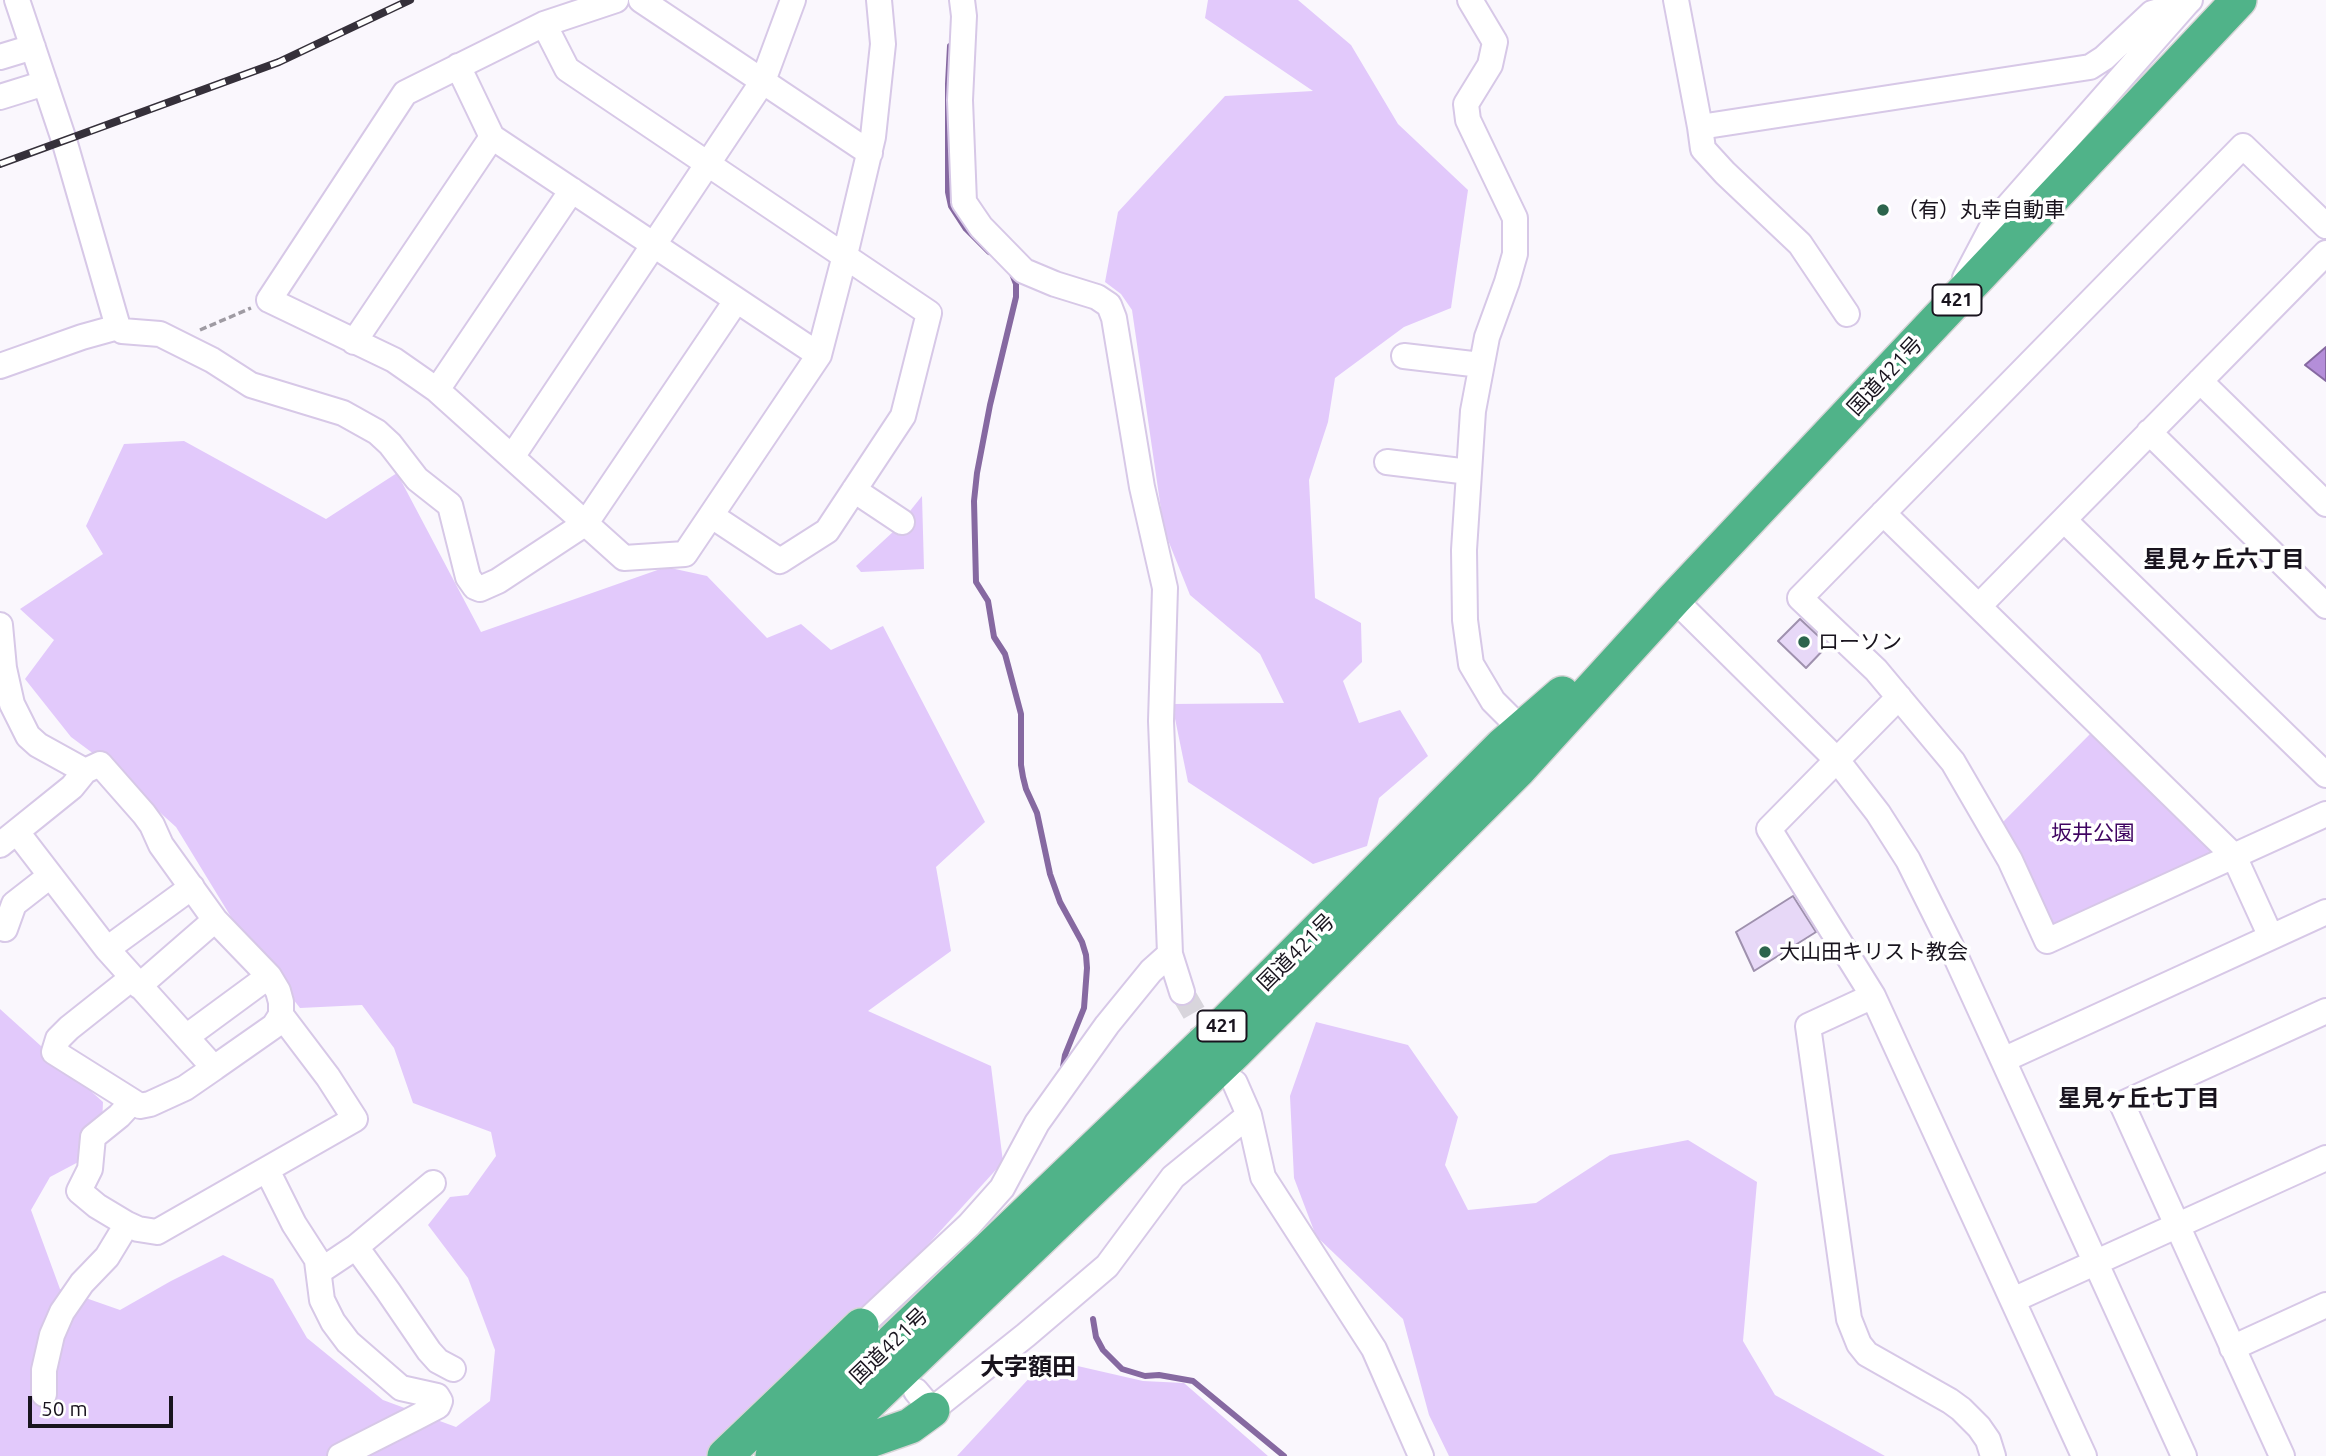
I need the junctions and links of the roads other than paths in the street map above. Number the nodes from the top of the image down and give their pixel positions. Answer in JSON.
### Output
{"nodes":[{"id":1,"x":17,"y":0,"type":"edge"},
{"id":2,"x":616,"y":0,"type":"edge"},
{"id":3,"x":641,"y":0,"type":"edge"},
{"id":4,"x":793,"y":0,"type":"edge"},
{"id":5,"x":879,"y":0,"type":"edge"},
{"id":6,"x":962,"y":0,"type":"edge"},
{"id":7,"x":1470,"y":0,"type":"edge"},
{"id":8,"x":1676,"y":0,"type":"edge"},
{"id":9,"x":2239,"y":0,"type":"edge"},
{"id":10,"x":2188,"y":2,"type":"edge"},
{"id":11,"x":544,"y":24,"type":"junction"},
{"id":12,"x":33,"y":47,"type":"junction"},
{"id":13,"x":0,"y":57,"type":"edge"},
{"id":14,"x":458,"y":66,"type":"junction"},
{"id":15,"x":763,"y":81,"type":"junction"},
{"id":16,"x":45,"y":83,"type":"junction"},
{"id":17,"x":0,"y":97,"type":"edge"},
{"id":18,"x":1700,"y":127,"type":"junction"},
{"id":19,"x":492,"y":136,"type":"junction"},
{"id":20,"x":870,"y":153,"type":"junction"},
{"id":21,"x":709,"y":164,"type":"junction"},
{"id":22,"x":572,"y":190,"type":"junction"},
{"id":23,"x":2326,"y":226,"type":"edge"},
{"id":24,"x":654,"y":246,"type":"junction"},
{"id":25,"x":2326,"y":253,"type":"edge"},
{"id":26,"x":845,"y":255,"type":"junction"},
{"id":27,"x":736,"y":301,"type":"junction"},
{"id":28,"x":1950,"y":307,"type":"junction"},
{"id":29,"x":1847,"y":314,"type":"dead end"},
{"id":30,"x":118,"y":327,"type":"junction"},
{"id":31,"x":354,"y":342,"type":"junction"},
{"id":32,"x":819,"y":355,"type":"junction"},
{"id":33,"x":1404,"y":356,"type":"dead end"},
{"id":34,"x":1481,"y":365,"type":"junction"},
{"id":35,"x":0,"y":366,"type":"edge"},
{"id":36,"x":2200,"y":381,"type":"junction"},
{"id":37,"x":437,"y":390,"type":"junction"},
{"id":38,"x":2149,"y":432,"type":"junction"},
{"id":39,"x":512,"y":457,"type":"junction"},
{"id":40,"x":1387,"y":462,"type":"dead end"},
{"id":41,"x":1469,"y":472,"type":"junction"},
{"id":42,"x":854,"y":490,"type":"junction"},
{"id":43,"x":2326,"y":504,"type":"edge"},
{"id":44,"x":1883,"y":513,"type":"junction"},
{"id":45,"x":712,"y":516,"type":"junction"},
{"id":46,"x":2064,"y":520,"type":"junction"},
{"id":47,"x":902,"y":522,"type":"dead end"},
{"id":48,"x":586,"y":523,"type":"junction"},
{"id":49,"x":1674,"y":599,"type":"junction"},
{"id":50,"x":1979,"y":606,"type":"junction"},
{"id":51,"x":2326,"y":606,"type":"edge"},
{"id":52,"x":0,"y":625,"type":"edge"},
{"id":53,"x":1899,"y":697,"type":"junction"},
{"id":54,"x":1521,"y":729,"type":"junction"},
{"id":55,"x":1837,"y":760,"type":"junction"},
{"id":56,"x":85,"y":771,"type":"junction"},
{"id":57,"x":2326,"y":775,"type":"edge"},
{"id":58,"x":2326,"y":814,"type":"edge"},
{"id":59,"x":8,"y":839,"type":"edge"},
{"id":60,"x":2234,"y":856,"type":"junction"},
{"id":61,"x":50,"y":876,"type":"junction"},
{"id":62,"x":192,"y":887,"type":"junction"},
{"id":63,"x":2326,"y":912,"type":"edge"},
{"id":64,"x":215,"y":920,"type":"junction"},
{"id":65,"x":5,"y":929,"type":"dead end"},
{"id":66,"x":2272,"y":937,"type":"junction"},
{"id":67,"x":107,"y":949,"type":"junction"},
{"id":68,"x":1170,"y":954,"type":"junction"},
{"id":69,"x":269,"y":976,"type":"junction"},
{"id":70,"x":136,"y":982,"type":"junction"},
{"id":71,"x":1182,"y":992,"type":"tunnel mouth"},
{"id":72,"x":1873,"y":996,"type":"junction"},
{"id":73,"x":2326,"y":1011,"type":"edge"},
{"id":74,"x":281,"y":1015,"type":"junction"},
{"id":75,"x":186,"y":1037,"type":"junction"},
{"id":76,"x":2003,"y":1060,"type":"junction"},
{"id":77,"x":214,"y":1068,"type":"junction"},
{"id":78,"x":1235,"y":1083,"type":"dead end"},
{"id":79,"x":132,"y":1102,"type":"junction"},
{"id":80,"x":1249,"y":1115,"type":"junction"},
{"id":81,"x":2326,"y":1158,"type":"edge"},
{"id":82,"x":267,"y":1170,"type":"junction"},
{"id":83,"x":433,"y":1183,"type":"dead end"},
{"id":84,"x":127,"y":1224,"type":"junction"},
{"id":85,"x":2177,"y":1227,"type":"junction"},
{"id":86,"x":356,"y":1247,"type":"junction"},
{"id":87,"x":317,"y":1261,"type":"junction"},
{"id":88,"x":2096,"y":1263,"type":"junction"},
{"id":89,"x":2013,"y":1300,"type":"junction"},
{"id":90,"x":2326,"y":1305,"type":"edge"},
{"id":91,"x":866,"y":1331,"type":"joint"},
{"id":92,"x":2232,"y":1348,"type":"junction"},
{"id":93,"x":453,"y":1369,"type":"dead end"},
{"id":94,"x":44,"y":1394,"type":"dead end"},
{"id":95,"x":924,"y":1400,"type":"joint"},
{"id":96,"x":340,"y":1456,"type":"edge"},
{"id":97,"x":725,"y":1456,"type":"edge"},
{"id":98,"x":773,"y":1456,"type":"edge"},
{"id":99,"x":813,"y":1456,"type":"edge"},
{"id":100,"x":852,"y":1456,"type":"edge"},
{"id":101,"x":1422,"y":1456,"type":"edge"},
{"id":102,"x":1993,"y":1456,"type":"edge"},
{"id":103,"x":2084,"y":1456,"type":"edge"},
{"id":104,"x":2184,"y":1456,"type":"edge"},
{"id":105,"x":2282,"y":1456,"type":"edge"}],
"edges":[{"from":1,"to":12,"type":"street"},
{"from":2,"to":11,"type":"street"},
{"from":3,"to":15,"type":"street"},
{"from":4,"to":15,"type":"street"},
{"from":5,"to":20,"type":"street"},
{"from":6,"to":68,"type":"street"},
{"from":7,"to":34,"type":"street"},
{"from":8,"to":18,"type":"street"},
{"from":9,"to":28,"type":"highway","name":"国道421号","number":"421"},
{"from":10,"to":18,"type":"street"},
{"from":10,"to":28,"type":"street"},
{"from":11,"to":14,"type":"street"},
{"from":11,"to":21,"type":"street"},
{"from":12,"to":13,"type":"street"},
{"from":12,"to":16,"type":"street"},
{"from":14,"to":19,"type":"street"},
{"from":14,"to":31,"type":"street"},
{"from":15,"to":20,"type":"street"},
{"from":15,"to":21,"type":"street"},
{"from":16,"to":17,"type":"street"},
{"from":16,"to":30,"type":"street"},
{"from":18,"to":29,"type":"street"},
{"from":19,"to":22,"type":"street"},
{"from":19,"to":31,"type":"street"},
{"from":20,"to":26,"type":"street"},
{"from":21,"to":24,"type":"street"},
{"from":21,"to":26,"type":"street"},
{"from":22,"to":24,"type":"street"},
{"from":22,"to":37,"type":"street"},
{"from":23,"to":44,"type":"street"},
{"from":24,"to":27,"type":"street"},
{"from":24,"to":39,"type":"street"},
{"from":25,"to":36,"type":"street"},
{"from":26,"to":32,"type":"street"},
{"from":26,"to":42,"type":"street"},
{"from":27,"to":32,"type":"street"},
{"from":27,"to":48,"type":"street"},
{"from":28,"to":49,"type":"highway","name":"国道421号","number":"421"},
{"from":30,"to":35,"type":"street"},
{"from":30,"to":48,"type":"street"},
{"from":31,"to":37,"type":"street"},
{"from":32,"to":45,"type":"street"},
{"from":33,"to":34,"type":"street"},
{"from":34,"to":41,"type":"street"},
{"from":36,"to":38,"type":"street"},
{"from":36,"to":43,"type":"street"},
{"from":37,"to":39,"type":"street"},
{"from":38,"to":46,"type":"street"},
{"from":38,"to":51,"type":"street"},
{"from":39,"to":48,"type":"street"},
{"from":40,"to":41,"type":"street"},
{"from":41,"to":54,"type":"street"},
{"from":42,"to":45,"type":"street"},
{"from":42,"to":47,"type":"street"},
{"from":44,"to":50,"type":"street"},
{"from":44,"to":53,"type":"street"},
{"from":45,"to":48,"type":"street"},
{"from":46,"to":50,"type":"street"},
{"from":46,"to":57,"type":"street"},
{"from":49,"to":54,"type":"highway","name":"国道421号","number":"421"},
{"from":49,"to":55,"type":"street"},
{"from":49,"to":99,"type":"highway","name":"国道421号","number":"421"},
{"from":50,"to":60,"type":"street"},
{"from":52,"to":56,"type":"street"},
{"from":53,"to":55,"type":"street"},
{"from":53,"to":60,"type":"street"},
{"from":54,"to":98,"type":"highway","name":"国道421号","number":"421"},
{"from":55,"to":72,"type":"street"},
{"from":55,"to":76,"type":"street"},
{"from":56,"to":59,"type":"street"},
{"from":56,"to":62,"type":"street"},
{"from":58,"to":60,"type":"street"},
{"from":59,"to":61,"type":"street"},
{"from":60,"to":66,"type":"street"},
{"from":61,"to":65,"type":"street"},
{"from":61,"to":67,"type":"street"},
{"from":62,"to":64,"type":"street"},
{"from":62,"to":67,"type":"street"},
{"from":63,"to":66,"type":"street"},
{"from":64,"to":69,"type":"street"},
{"from":64,"to":70,"type":"street"},
{"from":66,"to":76,"type":"street"},
{"from":67,"to":70,"type":"street"},
{"from":68,"to":71,"type":"street"},
{"from":68,"to":91,"type":"street"},
{"from":69,"to":74,"type":"street"},
{"from":69,"to":75,"type":"street"},
{"from":70,"to":75,"type":"street"},
{"from":70,"to":79,"type":"street"},
{"from":72,"to":89,"type":"street"},
{"from":72,"to":102,"type":"street"},
{"from":73,"to":85,"type":"street"},
{"from":74,"to":77,"type":"street"},
{"from":74,"to":82,"type":"street"},
{"from":75,"to":77,"type":"street"},
{"from":76,"to":88,"type":"street"},
{"from":77,"to":79,"type":"street"},
{"from":78,"to":80,"type":"street"},
{"from":79,"to":84,"type":"street"},
{"from":80,"to":95,"type":"street"},
{"from":80,"to":101,"type":"street"},
{"from":81,"to":85,"type":"street"},
{"from":82,"to":84,"type":"street"},
{"from":82,"to":87,"type":"street"},
{"from":83,"to":86,"type":"street"},
{"from":84,"to":94,"type":"street"},
{"from":85,"to":88,"type":"street"},
{"from":85,"to":92,"type":"street"},
{"from":86,"to":87,"type":"street"},
{"from":86,"to":93,"type":"street"},
{"from":87,"to":96,"type":"street"},
{"from":88,"to":89,"type":"street"},
{"from":88,"to":104,"type":"street"},
{"from":89,"to":103,"type":"street"},
{"from":90,"to":92,"type":"street"},
{"from":91,"to":97,"type":"highway"},
{"from":92,"to":105,"type":"street"},
{"from":95,"to":100,"type":"highway"}]}
